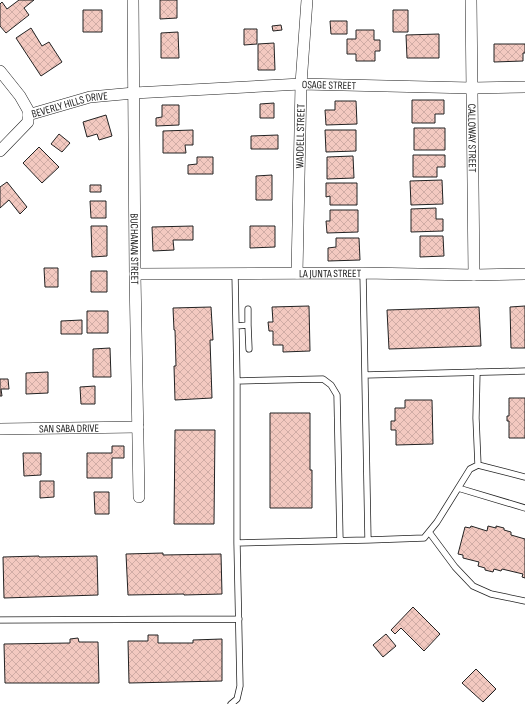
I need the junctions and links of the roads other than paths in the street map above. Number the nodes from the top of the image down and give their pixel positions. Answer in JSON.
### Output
{"nodes":[{"id":1,"x":133,"y":0,"type":"edge"},
{"id":2,"x":307,"y":0,"type":"edge"},
{"id":3,"x":471,"y":0,"type":"edge"},
{"id":4,"x":0,"y":71,"type":"edge"},
{"id":5,"x":301,"y":84,"type":"junction"},
{"id":6,"x":525,"y":87,"type":"edge"},
{"id":7,"x":472,"y":88,"type":"junction"},
{"id":8,"x":134,"y":93,"type":"junction"},
{"id":9,"x":28,"y":115,"type":"junction"},
{"id":10,"x":0,"y":151,"type":"edge"},
{"id":11,"x":234,"y":273,"type":"junction"},
{"id":12,"x":297,"y":273,"type":"junction"},
{"id":13,"x":363,"y":273,"type":"junction"},
{"id":14,"x":135,"y":274,"type":"junction"},
{"id":15,"x":525,"y":274,"type":"edge"},
{"id":16,"x":474,"y":275,"type":"junction"},
{"id":17,"x":248,"y":309,"type":"dead end"},
{"id":18,"x":248,"y":325,"type":"junction"},
{"id":19,"x":236,"y":326,"type":"junction"},
{"id":20,"x":249,"y":349,"type":"dead end"},
{"id":21,"x":525,"y":371,"type":"edge"},
{"id":22,"x":477,"y":372,"type":"junction"},
{"id":23,"x":365,"y":374,"type":"junction"},
{"id":24,"x":237,"y":381,"type":"junction"},
{"id":25,"x":138,"y":426,"type":"junction"},
{"id":26,"x":0,"y":429,"type":"edge"},
{"id":27,"x":478,"y":465,"type":"junction"},
{"id":28,"x":525,"y":477,"type":"edge"},
{"id":29,"x":458,"y":488,"type":"junction"},
{"id":30,"x":139,"y":497,"type":"dead end"},
{"id":31,"x":525,"y":508,"type":"edge"},
{"id":32,"x":429,"y":532,"type":"junction"},
{"id":33,"x":340,"y":540,"type":"junction"},
{"id":34,"x":368,"y":540,"type":"junction"},
{"id":35,"x":237,"y":543,"type":"junction"},
{"id":36,"x":525,"y":601,"type":"edge"},
{"id":37,"x":0,"y":620,"type":"edge"},
{"id":38,"x":239,"y":620,"type":"junction"},
{"id":39,"x":230,"y":704,"type":"edge"}],
"edges":[{"from":1,"to":8,"type":"street","name":"BUCHANAN STREET"},
{"from":2,"to":5,"type":"street","name":"WADDELL STREET"},
{"from":3,"to":7,"type":"street","name":"CALLOWAY STREET"},
{"from":4,"to":9,"type":"street"},
{"from":5,"to":7,"type":"street","name":"OSAGE STREET"},
{"from":5,"to":8,"type":"street","name":"OSAGE STREET"},
{"from":5,"to":12,"type":"street","name":"WADDELL STREET"},
{"from":6,"to":7,"type":"street","name":"OSAGE STREET"},
{"from":7,"to":16,"type":"street","name":"CALLOWAY STREET"},
{"from":8,"to":9,"type":"street","name":"BEVERLY HILLS DRIVE"},
{"from":8,"to":14,"type":"street","name":"BUCHANAN STREET"},
{"from":9,"to":10,"type":"street","name":"BEVERLY HILLS DRIVE"},
{"from":11,"to":12,"type":"street","name":"LA JUNTA STREET"},
{"from":11,"to":14,"type":"street","name":"LA JUNTA STREET"},
{"from":11,"to":19,"type":"lane"},
{"from":12,"to":13,"type":"street","name":"LA JUNTA STREET"},
{"from":13,"to":16,"type":"street","name":"LA JUNTA STREET"},
{"from":13,"to":23,"type":"lane"},
{"from":14,"to":25,"type":"street","name":"BUCHANAN STREET"},
{"from":15,"to":16,"type":"street","name":"LA JUNTA STREET"},
{"from":17,"to":18,"type":"lane"},
{"from":18,"to":19,"type":"lane"},
{"from":18,"to":20,"type":"lane"},
{"from":19,"to":24,"type":"lane"},
{"from":21,"to":22,"type":"lane"},
{"from":22,"to":23,"type":"lane"},
{"from":22,"to":27,"type":"lane"},
{"from":23,"to":34,"type":"lane"},
{"from":24,"to":33,"type":"lane"},
{"from":24,"to":35,"type":"lane"},
{"from":25,"to":26,"type":"street","name":"SAN SABA DRIVE"},
{"from":25,"to":30,"type":"street","name":"BUCHANAN STREET"},
{"from":27,"to":28,"type":"lane"},
{"from":27,"to":29,"type":"lane"},
{"from":29,"to":31,"type":"lane"},
{"from":29,"to":32,"type":"lane"},
{"from":32,"to":34,"type":"lane"},
{"from":32,"to":36,"type":"lane"},
{"from":33,"to":34,"type":"lane"},
{"from":33,"to":35,"type":"lane"},
{"from":35,"to":38,"type":"lane"},
{"from":37,"to":38,"type":"lane"},
{"from":38,"to":39,"type":"lane"}]}
